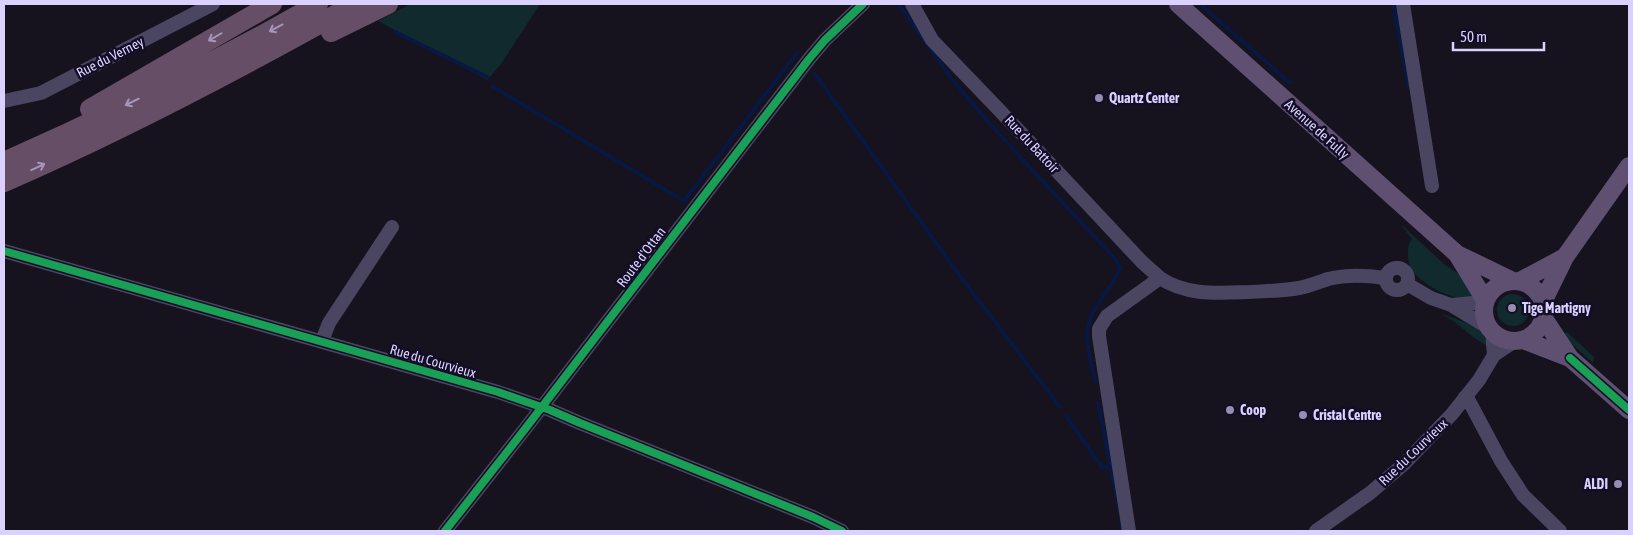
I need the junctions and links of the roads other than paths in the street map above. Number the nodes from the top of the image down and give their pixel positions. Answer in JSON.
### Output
{"nodes":[{"id":1,"x":212,"y":4,"type":"edge"},
{"id":2,"x":272,"y":4,"type":"edge"},
{"id":3,"x":318,"y":4,"type":"edge"},
{"id":4,"x":355,"y":4,"type":"edge"},
{"id":5,"x":388,"y":4,"type":"edge"},
{"id":6,"x":863,"y":4,"type":"edge"},
{"id":7,"x":912,"y":4,"type":"edge"},
{"id":8,"x":1178,"y":4,"type":"edge"},
{"id":9,"x":1403,"y":4,"type":"edge"},
{"id":10,"x":4,"y":101,"type":"edge"},
{"id":11,"x":72,"y":151,"type":"junction"},
{"id":12,"x":4,"y":156,"type":"edge"},
{"id":13,"x":4,"y":162,"type":"edge"},
{"id":14,"x":1629,"y":166,"type":"edge"},
{"id":15,"x":4,"y":182,"type":"edge"},
{"id":16,"x":1432,"y":186,"type":"dead end"},
{"id":17,"x":392,"y":227,"type":"dead end"},
{"id":18,"x":4,"y":251,"type":"edge"},
{"id":19,"x":1457,"y":254,"type":"junction"},
{"id":20,"x":1565,"y":257,"type":"junction"},
{"id":21,"x":1160,"y":278,"type":"junction"},
{"id":22,"x":1516,"y":281,"type":"junction"},
{"id":23,"x":1485,"y":301,"type":"junction"},
{"id":24,"x":1451,"y":305,"type":"junction"},
{"id":25,"x":1543,"y":309,"type":"junction"},
{"id":26,"x":1490,"y":330,"type":"junction"},
{"id":27,"x":1519,"y":340,"type":"junction"},
{"id":28,"x":322,"y":341,"type":"junction"},
{"id":29,"x":1494,"y":355,"type":"junction"},
{"id":30,"x":1570,"y":358,"type":"junction"},
{"id":31,"x":1465,"y":397,"type":"junction"},
{"id":32,"x":542,"y":407,"type":"junction"},
{"id":33,"x":1629,"y":410,"type":"edge"},
{"id":34,"x":445,"y":531,"type":"edge"},
{"id":35,"x":842,"y":531,"type":"edge"},
{"id":36,"x":1128,"y":531,"type":"edge"},
{"id":37,"x":1316,"y":531,"type":"edge"},
{"id":38,"x":1560,"y":531,"type":"edge"}],
"edges":[{"from":1,"to":10,"type":"street","name":"Rue du Verney"},
{"from":2,"to":12,"type":"highway","one_way":true},
{"from":3,"to":13,"type":"highway","one_way":true},
{"from":4,"to":11,"type":"highway"},
{"from":5,"to":11,"type":"highway"},
{"from":6,"to":32,"type":"street","name":"Route d'Ottan"},
{"from":7,"to":21,"type":"street","name":"Rue du Battoir"},
{"from":8,"to":19,"type":"main road","name":"Avenue de Fully"},
{"from":9,"to":16,"type":"street"},
{"from":15,"to":11,"type":"highway","one_way":true},
{"from":14,"to":20,"type":"main road"},
{"from":17,"to":28,"type":"street"},
{"from":18,"to":28,"type":"street","name":"Rue du Courvieux"},
{"from":19,"to":22,"type":"main road","name":"Avenue de Fully"},
{"from":19,"to":23,"type":"main road","name":"Avenue de Fully"},
{"from":20,"to":22,"type":"main road"},
{"from":20,"to":25,"type":"main road"},
{"from":21,"to":24,"type":"street","name":"Rue du Battoir"},
{"from":21,"to":36,"type":"street"},
{"from":22,"to":23,"type":"main road"},
{"from":22,"to":25,"type":"main road"},
{"from":23,"to":24,"type":"street"},
{"from":23,"to":26,"type":"main road"},
{"from":24,"to":26,"type":"street"},
{"from":25,"to":27,"type":"main road"},
{"from":25,"to":30,"type":"main road"},
{"from":26,"to":27,"type":"main road"},
{"from":26,"to":29,"type":"street"},
{"from":27,"to":29,"type":"street","name":"Rue du Courvieux"},
{"from":27,"to":30,"type":"main road"},
{"from":28,"to":32,"type":"street","name":"Rue du Courvieux"},
{"from":29,"to":31,"type":"street","name":"Rue du Courvieux"},
{"from":30,"to":33,"type":"main road"},
{"from":31,"to":37,"type":"street","name":"Rue du Courvieux"},
{"from":31,"to":38,"type":"street"},
{"from":32,"to":34,"type":"street","name":"Route d'Ottan"},
{"from":32,"to":35,"type":"street","name":"Rue du Courvieux"}]}
